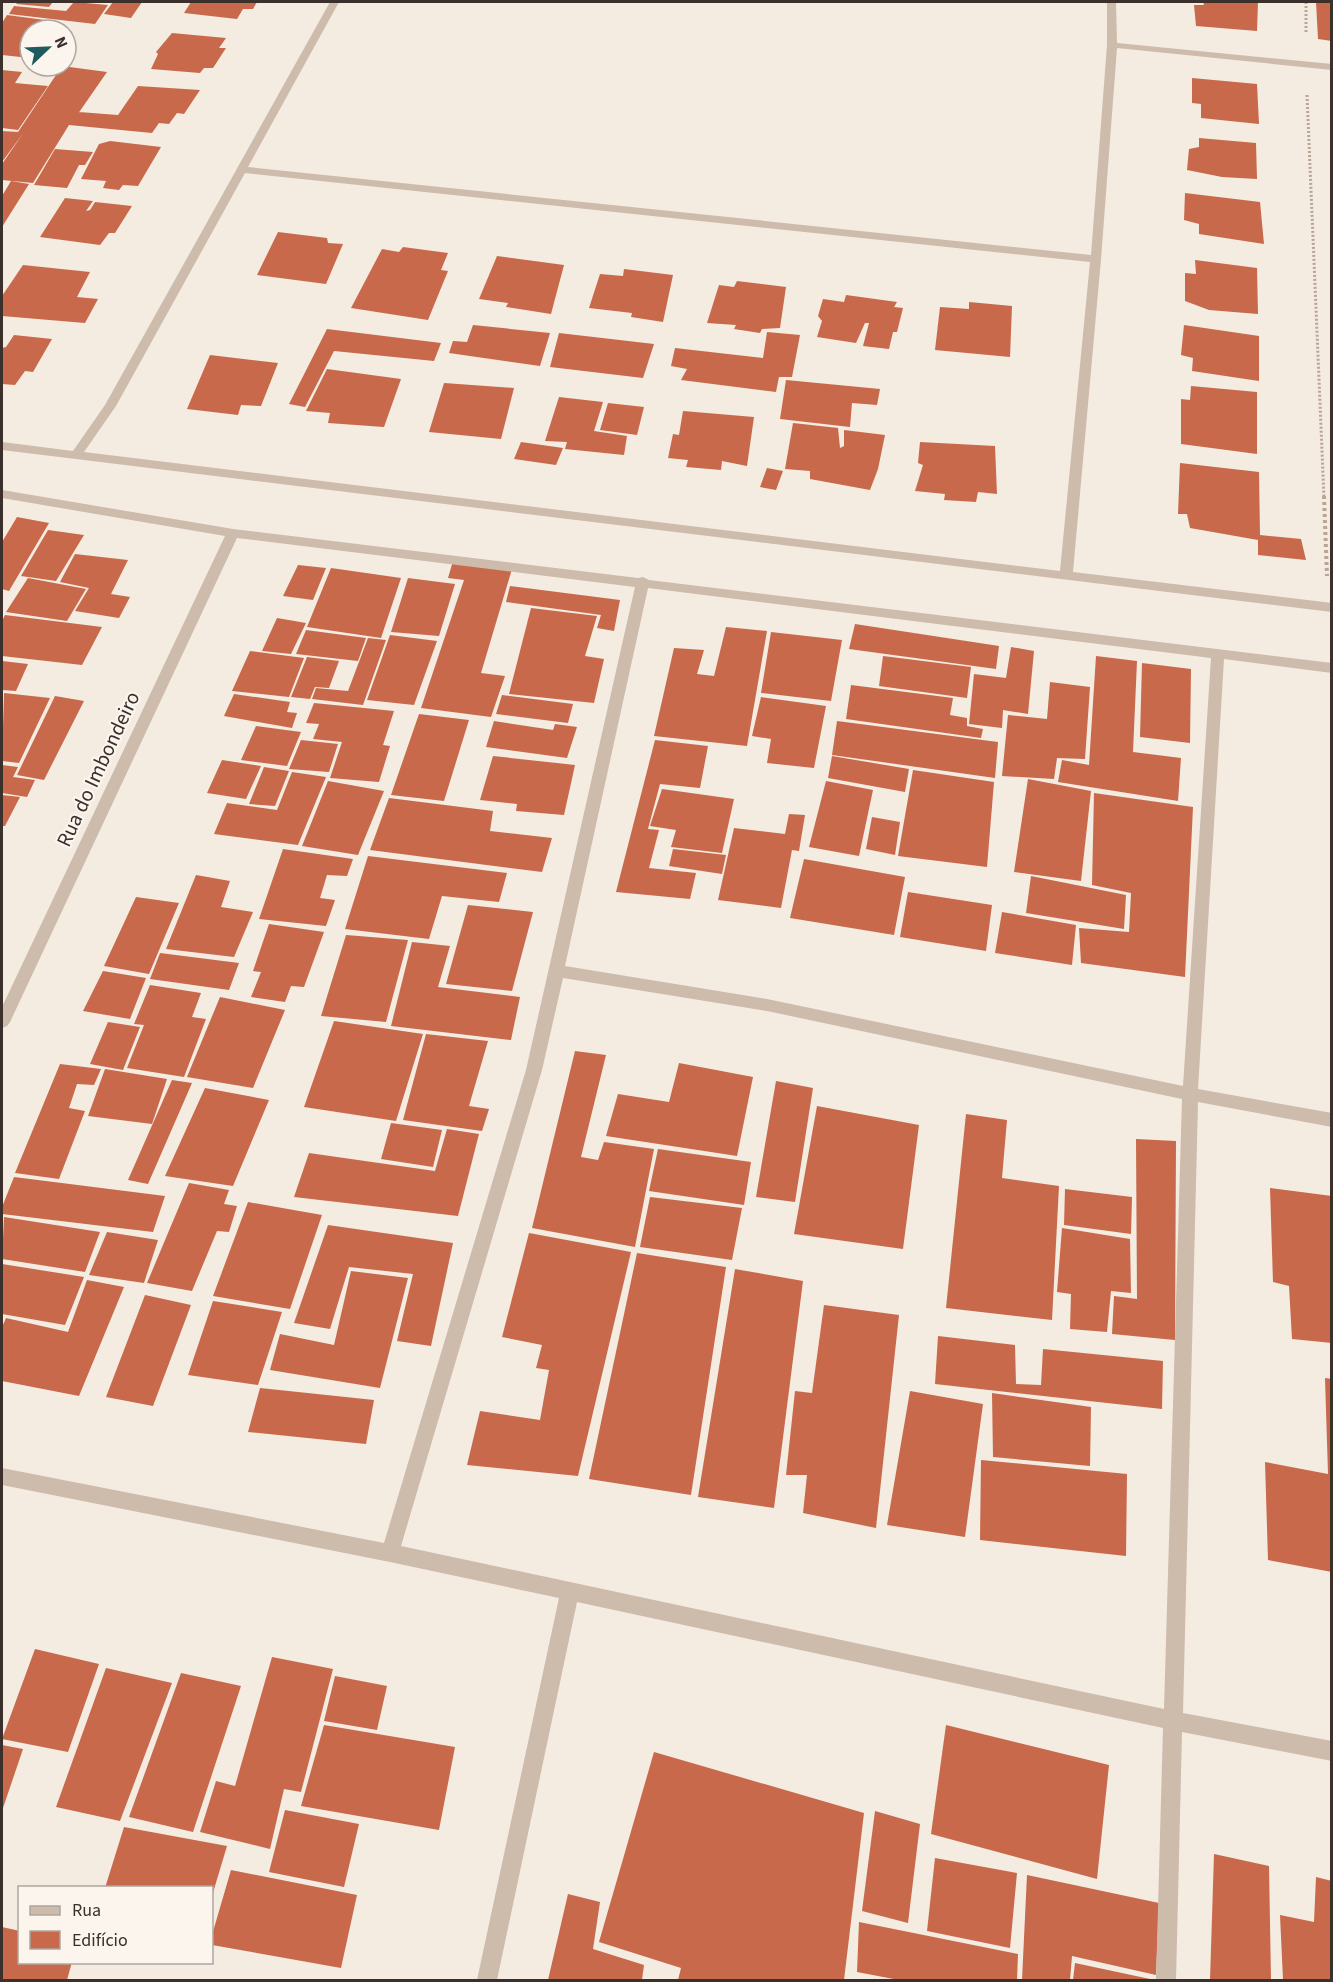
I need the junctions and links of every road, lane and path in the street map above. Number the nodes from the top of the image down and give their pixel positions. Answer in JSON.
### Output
{"nodes":[{"id":1,"x":334,"y":2,"type":"edge"},
{"id":2,"x":1112,"y":2,"type":"edge"},
{"id":3,"x":1306,"y":2,"type":"edge"},
{"id":4,"x":1112,"y":45,"type":"junction"},
{"id":5,"x":1305,"y":64,"type":"junction"},
{"id":6,"x":1332,"y":67,"type":"edge"},
{"id":7,"x":240,"y":169,"type":"junction"},
{"id":8,"x":1096,"y":259,"type":"junction"},
{"id":9,"x":2,"y":446,"type":"edge"},
{"id":10,"x":76,"y":455,"type":"junction"},
{"id":11,"x":2,"y":494,"type":"edge"},
{"id":12,"x":233,"y":533,"type":"junction"},
{"id":13,"x":1066,"y":575,"type":"junction"},
{"id":14,"x":643,"y":581,"type":"junction"},
{"id":15,"x":1327,"y":608,"type":"edge"},
{"id":16,"x":1218,"y":654,"type":"junction"},
{"id":17,"x":1332,"y":668,"type":"edge"},
{"id":18,"x":557,"y":971,"type":"junction"},
{"id":19,"x":2,"y":1022,"type":"edge"},
{"id":20,"x":1190,"y":1094,"type":"junction"},
{"id":21,"x":1332,"y":1120,"type":"edge"},
{"id":22,"x":2,"y":1477,"type":"edge"},
{"id":23,"x":390,"y":1553,"type":"junction"},
{"id":24,"x":570,"y":1592,"type":"junction"},
{"id":25,"x":1175,"y":1721,"type":"junction"},
{"id":26,"x":1332,"y":1750,"type":"edge"},
{"id":27,"x":487,"y":1980,"type":"edge"},
{"id":28,"x":1166,"y":1980,"type":"edge"}],
"edges":[{"from":1,"to":7,"type":"street"},
{"from":2,"to":4,"type":"street"},
{"from":3,"to":5,"type":"path"},
{"from":4,"to":5,"type":"street"},
{"from":4,"to":8,"type":"street"},
{"from":5,"to":6,"type":"street"},
{"from":5,"to":15,"type":"path"},
{"from":7,"to":8,"type":"street"},
{"from":7,"to":10,"type":"street"},
{"from":8,"to":13,"type":"street"},
{"from":9,"to":10,"type":"street"},
{"from":10,"to":13,"type":"street"},
{"from":11,"to":12,"type":"street"},
{"from":12,"to":14,"type":"street"},
{"from":12,"to":19,"type":"street","name":"Rua do Imbondeiro"},
{"from":13,"to":15,"type":"street"},
{"from":14,"to":16,"type":"street"},
{"from":14,"to":18,"type":"street"},
{"from":16,"to":17,"type":"street"},
{"from":16,"to":20,"type":"street"},
{"from":18,"to":20,"type":"street"},
{"from":18,"to":23,"type":"street"},
{"from":20,"to":21,"type":"street"},
{"from":20,"to":25,"type":"street"},
{"from":22,"to":23,"type":"street"},
{"from":23,"to":24,"type":"street"},
{"from":24,"to":25,"type":"street"},
{"from":24,"to":27,"type":"street"},
{"from":25,"to":26,"type":"street"},
{"from":25,"to":28,"type":"street"}]}
